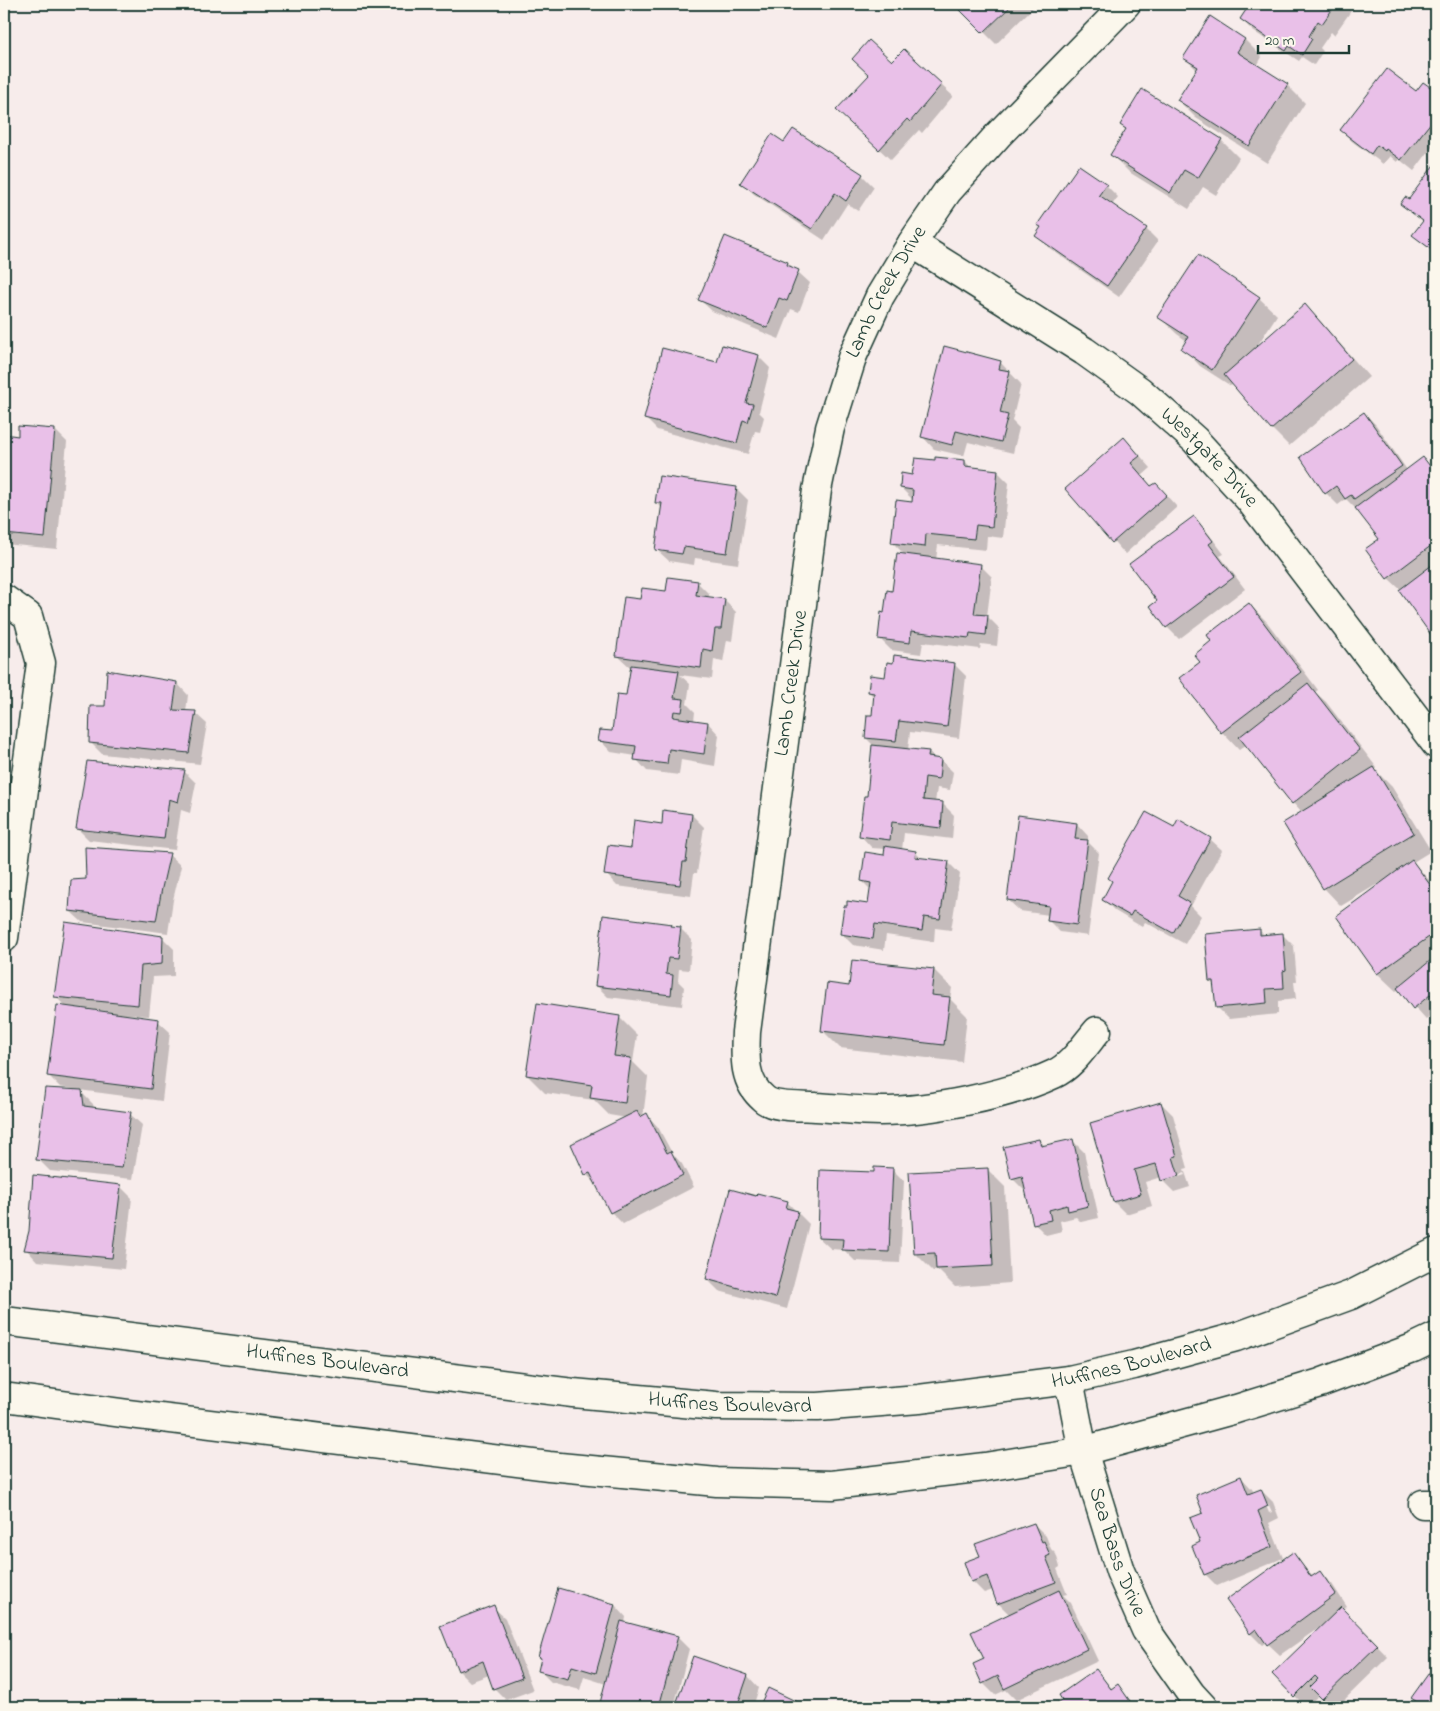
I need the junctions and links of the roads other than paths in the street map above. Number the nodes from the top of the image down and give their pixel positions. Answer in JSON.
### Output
{"nodes":[{"id":1,"x":1126,"y":4,"type":"edge"},
{"id":2,"x":912,"y":243,"type":"junction"},
{"id":3,"x":4,"y":599,"type":"edge"},
{"id":4,"x":1436,"y":744,"type":"edge"},
{"id":5,"x":4,"y":938,"type":"edge"},
{"id":6,"x":1097,"y":1031,"type":"dead end"},
{"id":7,"x":1436,"y":1252,"type":"edge"},
{"id":8,"x":4,"y":1320,"type":"edge"},
{"id":9,"x":1436,"y":1338,"type":"edge"},
{"id":10,"x":1069,"y":1380,"type":"junction"},
{"id":11,"x":4,"y":1397,"type":"edge"},
{"id":12,"x":1083,"y":1451,"type":"junction"},
{"id":13,"x":1203,"y":1707,"type":"edge"}],
"edges":[{"from":1,"to":2,"type":"street","name":"Lamb Creek Drive"},
{"from":2,"to":4,"type":"street","name":"Westgate Drive"},
{"from":2,"to":6,"type":"street","name":"Lamb Creek Drive"},
{"from":3,"to":5,"type":"street"},
{"from":7,"to":10,"type":"street","name":"Huffines Boulevard"},
{"from":8,"to":10,"type":"street","name":"Huffines Boulevard"},
{"from":9,"to":12,"type":"street"},
{"from":10,"to":12,"type":"street","name":"Sea Bass Drive"},
{"from":11,"to":12,"type":"street"},
{"from":12,"to":13,"type":"street","name":"Sea Bass Drive"}]}
